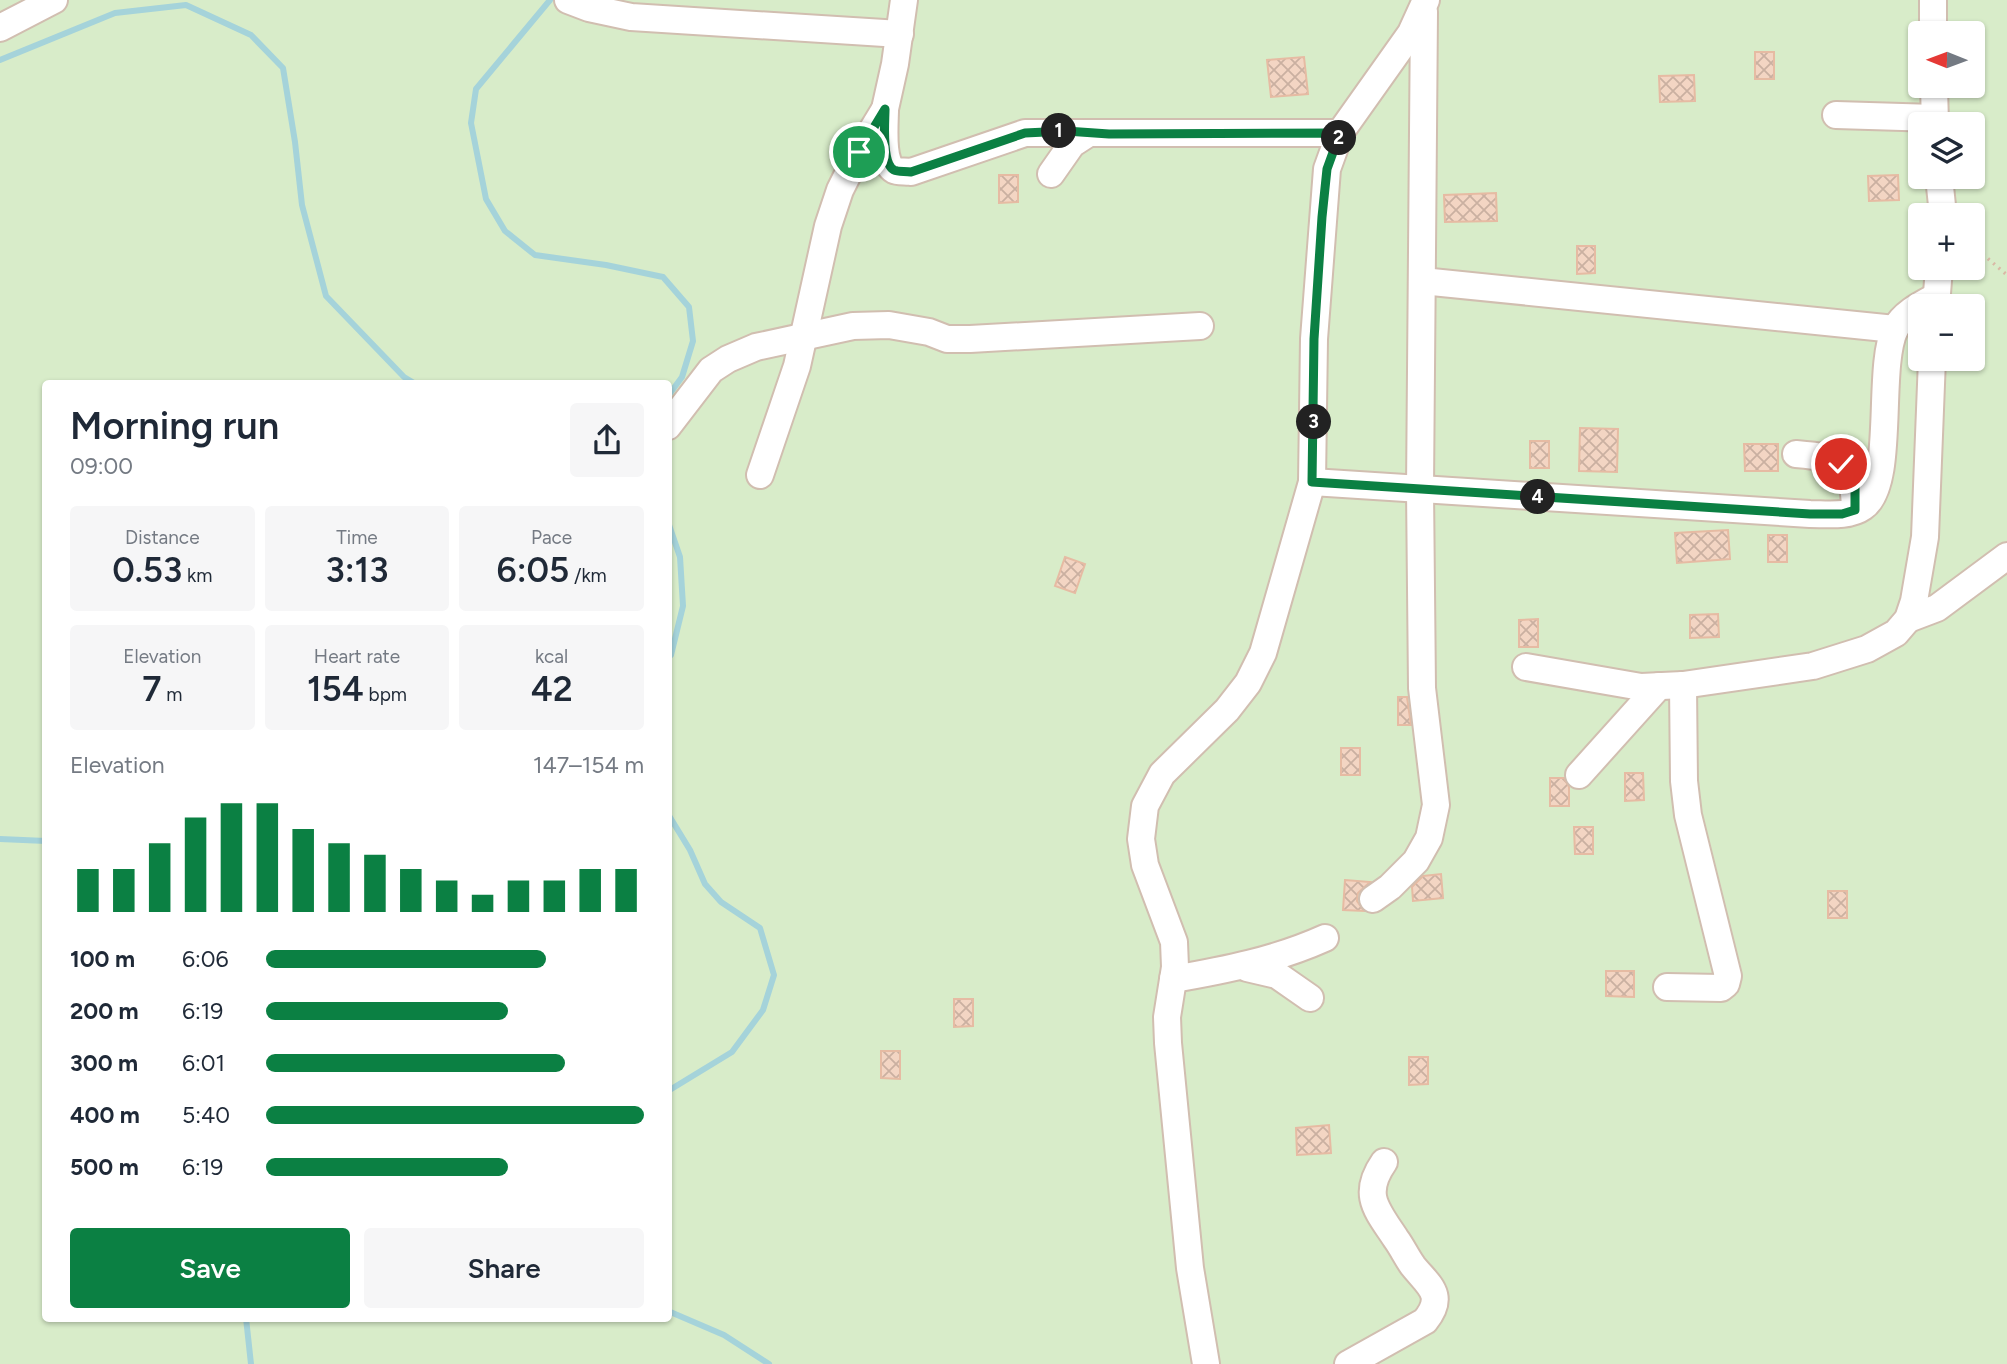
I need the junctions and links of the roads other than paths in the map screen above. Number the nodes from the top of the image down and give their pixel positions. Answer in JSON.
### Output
{"nodes":[{"id":1,"x":54,"y":0,"type":"edge"},
{"id":2,"x":568,"y":0,"type":"edge"},
{"id":3,"x":904,"y":0,"type":"edge"},
{"id":4,"x":1933,"y":0,"type":"edge"},
{"id":5,"x":1425,"y":3,"type":"edge"},
{"id":6,"x":1933,"y":21,"type":"edge"},
{"id":7,"x":0,"y":28,"type":"edge"},
{"id":8,"x":900,"y":34,"type":"junction"},
{"id":9,"x":885,"y":109,"type":"junction"},
{"id":10,"x":1836,"y":115,"type":"dead end"},
{"id":11,"x":1908,"y":119,"type":"edge"},
{"id":12,"x":1089,"y":133,"type":"junction"},
{"id":13,"x":1340,"y":133,"type":"junction"},
{"id":14,"x":1051,"y":174,"type":"dead end"},
{"id":15,"x":1422,"y":281,"type":"junction"},
{"id":16,"x":1908,"y":314,"type":"edge"},
{"id":17,"x":1200,"y":326,"type":"dead end"},
{"id":18,"x":1895,"y":329,"type":"junction"},
{"id":19,"x":804,"y":337,"type":"junction"},
{"id":20,"x":1932,"y":371,"type":"edge"},
{"id":21,"x":672,"y":421,"type":"edge"},
{"id":22,"x":1796,"y":454,"type":"dead end"},
{"id":23,"x":760,"y":475,"type":"dead end"},
{"id":24,"x":1312,"y":482,"type":"junction"},
{"id":25,"x":1420,"y":489,"type":"junction"},
{"id":26,"x":1855,"y":510,"type":"junction"},
{"id":27,"x":2007,"y":556,"type":"edge"},
{"id":28,"x":1908,"y":620,"type":"junction"},
{"id":29,"x":1526,"y":667,"type":"dead end"},
{"id":30,"x":1671,"y":685,"type":"junction"},
{"id":31,"x":1579,"y":775,"type":"dead end"},
{"id":32,"x":1373,"y":899,"type":"dead end"},
{"id":33,"x":1325,"y":938,"type":"dead end"},
{"id":34,"x":1239,"y":966,"type":"junction"},
{"id":35,"x":1173,"y":979,"type":"junction"},
{"id":36,"x":1667,"y":987,"type":"dead end"},
{"id":37,"x":1310,"y":998,"type":"dead end"},
{"id":38,"x":1384,"y":1162,"type":"dead end"},
{"id":39,"x":1206,"y":1364,"type":"edge"},
{"id":40,"x":1348,"y":1364,"type":"edge"}],
"edges":[{"from":1,"to":7,"type":"street"},
{"from":2,"to":8,"type":"street"},
{"from":3,"to":8,"type":"street"},
{"from":4,"to":6,"type":"street"},
{"from":5,"to":13,"type":"street"},
{"from":5,"to":15,"type":"street"},
{"from":8,"to":9,"type":"street"},
{"from":9,"to":12,"type":"street"},
{"from":9,"to":19,"type":"street"},
{"from":10,"to":11,"type":"street"},
{"from":12,"to":13,"type":"street"},
{"from":12,"to":14,"type":"street"},
{"from":13,"to":24,"type":"street"},
{"from":15,"to":18,"type":"street"},
{"from":15,"to":25,"type":"street"},
{"from":16,"to":18,"type":"street"},
{"from":17,"to":19,"type":"street"},
{"from":18,"to":26,"type":"street"},
{"from":19,"to":21,"type":"street"},
{"from":19,"to":23,"type":"street"},
{"from":20,"to":28,"type":"street"},
{"from":22,"to":26,"type":"street"},
{"from":24,"to":25,"type":"street"},
{"from":24,"to":35,"type":"street"},
{"from":25,"to":26,"type":"street"},
{"from":25,"to":32,"type":"street"},
{"from":27,"to":28,"type":"street"},
{"from":28,"to":30,"type":"street"},
{"from":29,"to":30,"type":"street"},
{"from":30,"to":31,"type":"street"},
{"from":30,"to":36,"type":"street"},
{"from":33,"to":34,"type":"street"},
{"from":34,"to":35,"type":"street"},
{"from":34,"to":37,"type":"street"},
{"from":35,"to":39,"type":"street"},
{"from":38,"to":40,"type":"street"}]}
